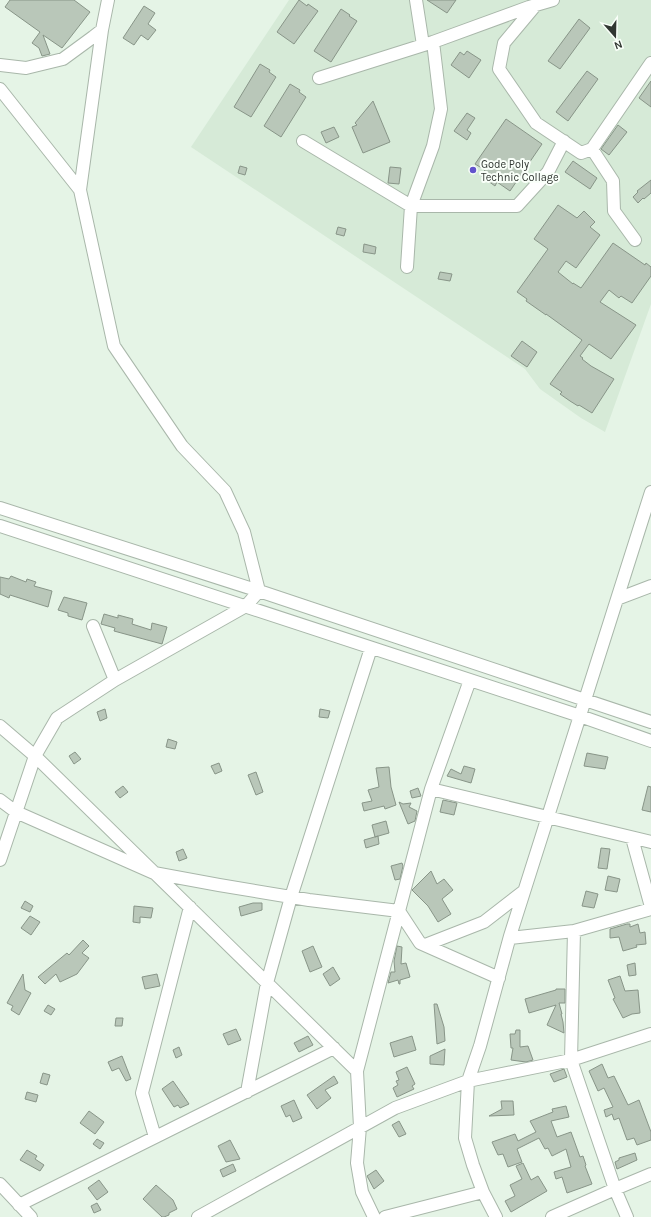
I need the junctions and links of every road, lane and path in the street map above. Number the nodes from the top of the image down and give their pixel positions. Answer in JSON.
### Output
{"nodes":[{"id":1,"x":108,"y":0,"type":"edge"},
{"id":2,"x":416,"y":0,"type":"edge"},
{"id":3,"x":553,"y":0,"type":"edge"},
{"id":4,"x":535,"y":6,"type":"junction"},
{"id":5,"x":102,"y":30,"type":"junction"},
{"id":6,"x":428,"y":43,"type":"junction"},
{"id":7,"x":651,"y":63,"type":"edge"},
{"id":8,"x":0,"y":65,"type":"edge"},
{"id":9,"x":319,"y":78,"type":"dead end"},
{"id":10,"x":0,"y":89,"type":"edge"},
{"id":11,"x":303,"y":141,"type":"dead end"},
{"id":12,"x":564,"y":141,"type":"junction"},
{"id":13,"x":592,"y":149,"type":"junction"},
{"id":14,"x":80,"y":190,"type":"junction"},
{"id":15,"x":411,"y":206,"type":"junction"},
{"id":16,"x":635,"y":240,"type":"dead end"},
{"id":17,"x":407,"y":267,"type":"dead end"},
{"id":18,"x":651,"y":492,"type":"edge"},
{"id":19,"x":0,"y":508,"type":"edge"},
{"id":20,"x":24,"y":516,"type":"junction"},
{"id":21,"x":0,"y":526,"type":"edge"},
{"id":22,"x":19,"y":532,"type":"junction"},
{"id":23,"x":651,"y":586,"type":"edge"},
{"id":24,"x":259,"y":591,"type":"junction"},
{"id":25,"x":617,"y":599,"type":"junction"},
{"id":26,"x":246,"y":606,"type":"junction"},
{"id":27,"x":93,"y":626,"type":"dead end"},
{"id":28,"x":371,"y":648,"type":"junction"},
{"id":29,"x":116,"y":680,"type":"junction"},
{"id":30,"x":470,"y":680,"type":"junction"},
{"id":31,"x":585,"y":701,"type":"junction"},
{"id":32,"x":580,"y":716,"type":"junction"},
{"id":33,"x":651,"y":722,"type":"edge"},
{"id":34,"x":0,"y":726,"type":"edge"},
{"id":35,"x":651,"y":741,"type":"edge"},
{"id":36,"x":35,"y":756,"type":"junction"},
{"id":37,"x":431,"y":789,"type":"junction"},
{"id":38,"x":0,"y":800,"type":"edge"},
{"id":39,"x":16,"y":812,"type":"junction"},
{"id":40,"x":547,"y":817,"type":"junction"},
{"id":41,"x":632,"y":838,"type":"junction"},
{"id":42,"x":651,"y":842,"type":"edge"},
{"id":43,"x":0,"y":860,"type":"edge"},
{"id":44,"x":154,"y":873,"type":"junction"},
{"id":45,"x":524,"y":891,"type":"junction"},
{"id":46,"x":291,"y":897,"type":"junction"},
{"id":47,"x":190,"y":907,"type":"junction"},
{"id":48,"x":651,"y":908,"type":"edge"},
{"id":49,"x":399,"y":911,"type":"junction"},
{"id":50,"x":574,"y":931,"type":"junction"},
{"id":51,"x":510,"y":938,"type":"junction"},
{"id":52,"x":425,"y":945,"type":"junction"},
{"id":53,"x":498,"y":978,"type":"junction"},
{"id":54,"x":267,"y":983,"type":"junction"},
{"id":55,"x":651,"y":1034,"type":"edge"},
{"id":56,"x":334,"y":1048,"type":"junction"},
{"id":57,"x":571,"y":1060,"type":"junction"},
{"id":58,"x":357,"y":1071,"type":"junction"},
{"id":59,"x":468,"y":1081,"type":"junction"},
{"id":60,"x":247,"y":1092,"type":"junction"},
{"id":61,"x":360,"y":1127,"type":"junction"},
{"id":62,"x":155,"y":1137,"type":"junction"},
{"id":63,"x":651,"y":1174,"type":"edge"},
{"id":64,"x":0,"y":1184,"type":"edge"},
{"id":65,"x":615,"y":1188,"type":"junction"},
{"id":66,"x":483,"y":1192,"type":"junction"},
{"id":67,"x":19,"y":1205,"type":"junction"},
{"id":68,"x":31,"y":1217,"type":"edge"},
{"id":69,"x":198,"y":1217,"type":"edge"},
{"id":70,"x":374,"y":1217,"type":"edge"},
{"id":71,"x":385,"y":1217,"type":"edge"},
{"id":72,"x":496,"y":1217,"type":"edge"},
{"id":73,"x":552,"y":1217,"type":"edge"},
{"id":74,"x":627,"y":1217,"type":"edge"}],
"edges":[{"from":1,"to":5,"type":"street"},
{"from":2,"to":6,"type":"street"},
{"from":3,"to":4,"type":"street"},
{"from":4,"to":6,"type":"street"},
{"from":4,"to":12,"type":"street"},
{"from":5,"to":8,"type":"street"},
{"from":5,"to":14,"type":"street"},
{"from":6,"to":9,"type":"street"},
{"from":6,"to":15,"type":"street"},
{"from":7,"to":13,"type":"street"},
{"from":10,"to":14,"type":"street"},
{"from":11,"to":15,"type":"street"},
{"from":12,"to":13,"type":"street"},
{"from":12,"to":15,"type":"street"},
{"from":13,"to":16,"type":"street"},
{"from":14,"to":24,"type":"street"},
{"from":15,"to":17,"type":"street"},
{"from":18,"to":25,"type":"street"},
{"from":19,"to":20,"type":"street"},
{"from":20,"to":22,"type":"street"},
{"from":20,"to":24,"type":"street"},
{"from":21,"to":22,"type":"street"},
{"from":22,"to":26,"type":"street"},
{"from":23,"to":25,"type":"street"},
{"from":24,"to":26,"type":"street"},
{"from":24,"to":31,"type":"street"},
{"from":25,"to":31,"type":"street"},
{"from":26,"to":28,"type":"street"},
{"from":26,"to":29,"type":"street"},
{"from":27,"to":29,"type":"street"},
{"from":28,"to":30,"type":"street"},
{"from":28,"to":46,"type":"street"},
{"from":29,"to":36,"type":"street"},
{"from":30,"to":32,"type":"street"},
{"from":30,"to":37,"type":"street"},
{"from":31,"to":32,"type":"street"},
{"from":31,"to":33,"type":"street"},
{"from":32,"to":35,"type":"street"},
{"from":32,"to":40,"type":"street"},
{"from":34,"to":36,"type":"street"},
{"from":36,"to":39,"type":"street"},
{"from":36,"to":44,"type":"street"},
{"from":37,"to":40,"type":"street"},
{"from":37,"to":49,"type":"street"},
{"from":38,"to":39,"type":"street"},
{"from":39,"to":43,"type":"street"},
{"from":39,"to":44,"type":"street"},
{"from":40,"to":41,"type":"street"},
{"from":40,"to":45,"type":"street"},
{"from":41,"to":42,"type":"street"},
{"from":41,"to":48,"type":"street"},
{"from":44,"to":46,"type":"street"},
{"from":44,"to":47,"type":"street"},
{"from":45,"to":51,"type":"street"},
{"from":45,"to":52,"type":"street"},
{"from":46,"to":49,"type":"street"},
{"from":46,"to":54,"type":"street"},
{"from":47,"to":54,"type":"street"},
{"from":47,"to":62,"type":"street"},
{"from":48,"to":50,"type":"street"},
{"from":49,"to":52,"type":"street"},
{"from":49,"to":58,"type":"street"},
{"from":50,"to":51,"type":"street"},
{"from":50,"to":57,"type":"street"},
{"from":51,"to":53,"type":"street"},
{"from":52,"to":53,"type":"street"},
{"from":53,"to":59,"type":"street"},
{"from":54,"to":56,"type":"street"},
{"from":54,"to":60,"type":"street"},
{"from":55,"to":57,"type":"street"},
{"from":56,"to":58,"type":"street"},
{"from":56,"to":60,"type":"street"},
{"from":57,"to":59,"type":"street"},
{"from":57,"to":65,"type":"street"},
{"from":58,"to":61,"type":"street"},
{"from":59,"to":61,"type":"street"},
{"from":59,"to":66,"type":"street"},
{"from":60,"to":62,"type":"street"},
{"from":61,"to":69,"type":"street"},
{"from":61,"to":70,"type":"street"},
{"from":62,"to":67,"type":"street"},
{"from":63,"to":65,"type":"street"},
{"from":64,"to":67,"type":"street"},
{"from":65,"to":73,"type":"street"},
{"from":65,"to":74,"type":"street"},
{"from":66,"to":71,"type":"street"},
{"from":66,"to":72,"type":"street"},
{"from":67,"to":68,"type":"street"}]}
